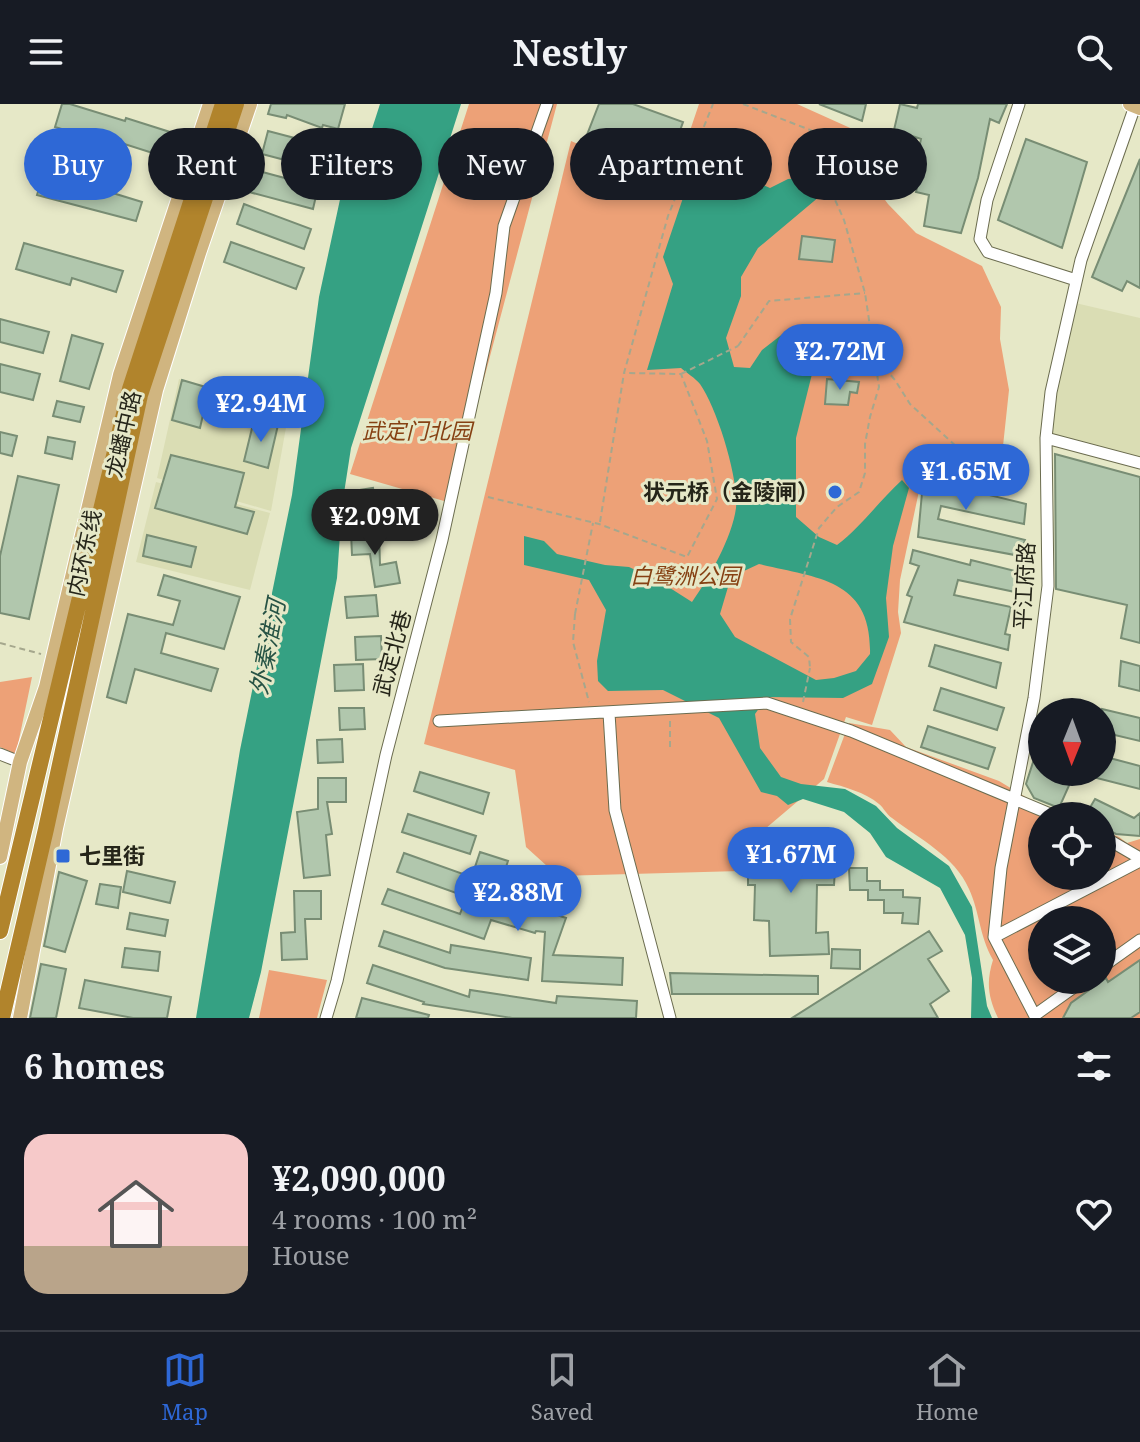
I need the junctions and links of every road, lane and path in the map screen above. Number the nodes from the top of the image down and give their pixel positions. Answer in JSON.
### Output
{"nodes":[{"id":1,"x":210,"y":104,"type":"edge"},
{"id":2,"x":223,"y":104,"type":"edge"},
{"id":3,"x":236,"y":104,"type":"edge"},
{"id":4,"x":250,"y":104,"type":"edge"},
{"id":5,"x":547,"y":104,"type":"edge"},
{"id":6,"x":713,"y":104,"type":"edge"},
{"id":7,"x":743,"y":104,"type":"edge"},
{"id":8,"x":1019,"y":104,"type":"edge"},
{"id":9,"x":1135,"y":106,"type":"edge"},
{"id":10,"x":1076,"y":280,"type":"junction"},
{"id":11,"x":865,"y":293,"type":"junction"},
{"id":12,"x":877,"y":359,"type":"junction"},
{"id":13,"x":624,"y":373,"type":"junction"},
{"id":14,"x":681,"y":374,"type":"junction"},
{"id":15,"x":1046,"y":438,"type":"junction"},
{"id":16,"x":957,"y":447,"type":"dead end"},
{"id":17,"x":1140,"y":463,"type":"edge"},
{"id":18,"x":488,"y":497,"type":"dead end"},
{"id":19,"x":593,"y":523,"type":"junction"},
{"id":20,"x":599,"y":524,"type":"junction"},
{"id":21,"x":0,"y":643,"type":"edge"},
{"id":22,"x":53,"y":656,"type":"junction"},
{"id":23,"x":803,"y":702,"type":"dead end"},
{"id":24,"x":670,"y":710,"type":"junction"},
{"id":25,"x":609,"y":713,"type":"junction"},
{"id":26,"x":592,"y":714,"type":"junction"},
{"id":27,"x":439,"y":721,"type":"dead end"},
{"id":28,"x":670,"y":751,"type":"dead end"},
{"id":29,"x":0,"y":754,"type":"edge"},
{"id":30,"x":20,"y":762,"type":"junction"},
{"id":31,"x":1013,"y":798,"type":"junction"},
{"id":32,"x":1028,"y":804,"type":"edge"},
{"id":33,"x":1116,"y":845,"type":"edge"},
{"id":34,"x":0,"y":857,"type":"edge"},
{"id":35,"x":1140,"y":860,"type":"edge"},
{"id":36,"x":0,"y":931,"type":"edge"},
{"id":37,"x":994,"y":937,"type":"junction"},
{"id":38,"x":1140,"y":940,"type":"edge"},
{"id":39,"x":1116,"y":957,"type":"edge"},
{"id":40,"x":1066,"y":994,"type":"edge"},
{"id":41,"x":1036,"y":1017,"type":"edge"},
{"id":42,"x":2,"y":1018,"type":"edge"},
{"id":43,"x":20,"y":1018,"type":"edge"},
{"id":44,"x":326,"y":1018,"type":"edge"},
{"id":45,"x":670,"y":1018,"type":"edge"}],
"edges":[{"from":1,"to":22,"type":"main road","name":"龙蟠中路"},
{"from":2,"to":36,"type":"highway","name":"内环东线"},
{"from":3,"to":42,"type":"highway","name":"内环东线"},
{"from":4,"to":43,"type":"main road","name":"龙蟠中路"},
{"from":5,"to":44,"type":"street","name":"武定北巷"},
{"from":6,"to":13,"type":"path"},
{"from":7,"to":11,"type":"path"},
{"from":8,"to":10,"type":"street"},
{"from":9,"to":10,"type":"street","name":"平江府路"},
{"from":10,"to":15,"type":"street","name":"平江府路"},
{"from":11,"to":12,"type":"path"},
{"from":11,"to":14,"type":"path","bridge":true},
{"from":12,"to":16,"type":"path"},
{"from":12,"to":23,"type":"path","bridge":true},
{"from":13,"to":14,"type":"path"},
{"from":13,"to":20,"type":"path"},
{"from":14,"to":20,"type":"path"},
{"from":15,"to":17,"type":"street"},
{"from":15,"to":31,"type":"street","name":"平江府路"},
{"from":18,"to":19,"type":"path"},
{"from":19,"to":20,"type":"path"},
{"from":19,"to":26,"type":"path"},
{"from":21,"to":22,"type":"path"},
{"from":22,"to":30,"type":"main road","name":"龙蟠中路"},
{"from":24,"to":25,"type":"street"},
{"from":24,"to":28,"type":"path"},
{"from":24,"to":31,"type":"street"},
{"from":25,"to":26,"type":"street"},
{"from":25,"to":45,"type":"street"},
{"from":26,"to":27,"type":"street"},
{"from":29,"to":30,"type":"street"},
{"from":30,"to":34,"type":"main road","name":"龙蟠中路"},
{"from":31,"to":32,"type":"street"},
{"from":31,"to":37,"type":"street","name":"平江府路"},
{"from":33,"to":35,"type":"street"},
{"from":35,"to":37,"type":"street"},
{"from":37,"to":41,"type":"street"},
{"from":38,"to":39,"type":"street"},
{"from":40,"to":41,"type":"street"}]}
